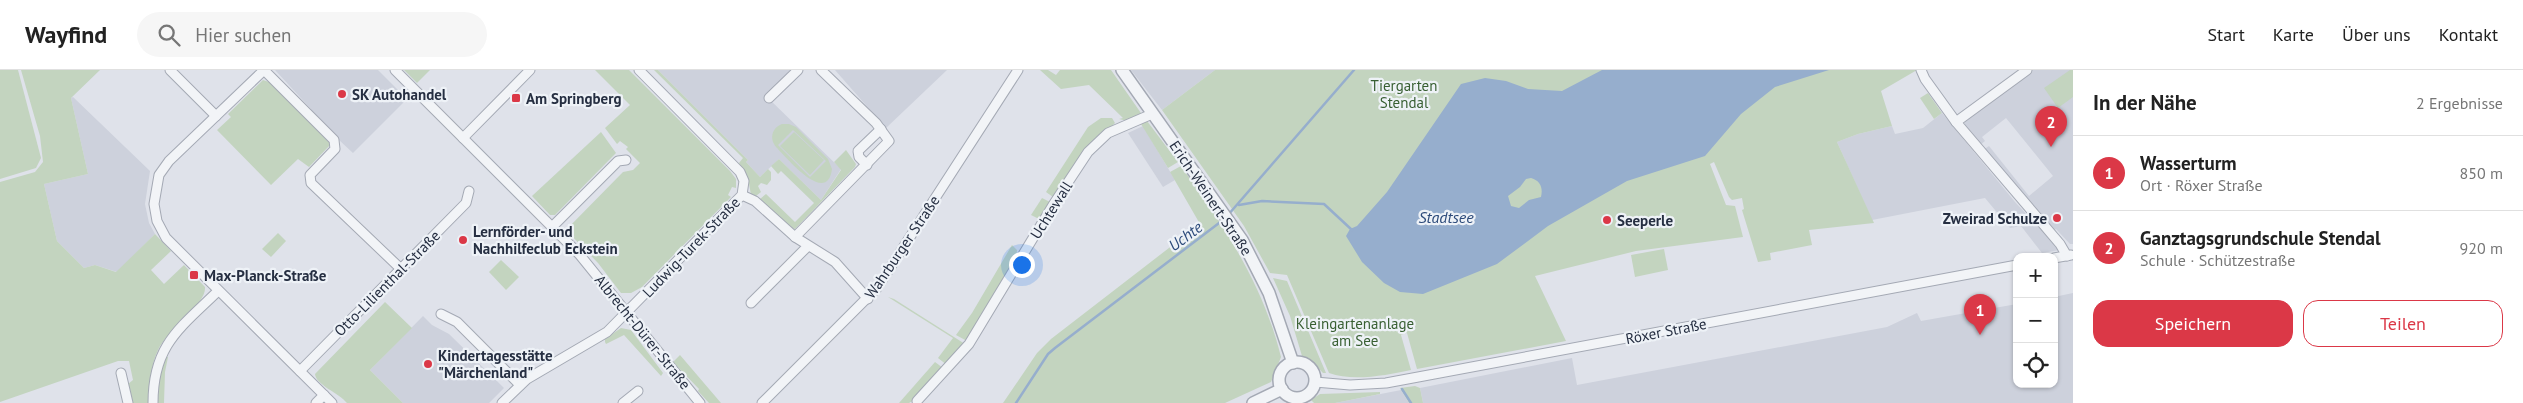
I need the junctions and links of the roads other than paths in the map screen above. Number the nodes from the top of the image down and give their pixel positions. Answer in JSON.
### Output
{"nodes":[{"id":1,"x":170,"y":70,"type":"edge"},
{"id":2,"x":264,"y":70,"type":"edge"},
{"id":3,"x":395,"y":70,"type":"edge"},
{"id":4,"x":530,"y":70,"type":"edge"},
{"id":5,"x":638,"y":70,"type":"edge"},
{"id":6,"x":798,"y":70,"type":"edge"},
{"id":7,"x":821,"y":70,"type":"edge"},
{"id":8,"x":1018,"y":70,"type":"edge"},
{"id":9,"x":1122,"y":70,"type":"edge"},
{"id":10,"x":1921,"y":70,"type":"edge"},
{"id":11,"x":2027,"y":70,"type":"edge"},
{"id":12,"x":769,"y":98,"type":"dead end"},
{"id":13,"x":1152,"y":114,"type":"junction"},
{"id":14,"x":216,"y":116,"type":"junction"},
{"id":15,"x":1956,"y":122,"type":"junction"},
{"id":16,"x":881,"y":129,"type":"junction"},
{"id":17,"x":463,"y":138,"type":"junction"},
{"id":18,"x":626,"y":160,"type":"dead end"},
{"id":19,"x":867,"y":165,"type":"junction"},
{"id":20,"x":469,"y":191,"type":"dead end"},
{"id":21,"x":742,"y":195,"type":"junction"},
{"id":22,"x":552,"y":227,"type":"junction"},
{"id":23,"x":795,"y":237,"type":"junction"},
{"id":24,"x":808,"y":246,"type":"junction"},
{"id":25,"x":2070,"y":256,"type":"edge"},
{"id":26,"x":2013,"y":266,"type":"edge"},
{"id":27,"x":401,"y":269,"type":"junction"},
{"id":28,"x":218,"y":291,"type":"junction"},
{"id":29,"x":868,"y":299,"type":"junction"},
{"id":30,"x":751,"y":304,"type":"dead end"},
{"id":31,"x":627,"y":313,"type":"junction"},
{"id":32,"x":441,"y":314,"type":"dead end"},
{"id":33,"x":1293,"y":364,"type":"junction"},
{"id":34,"x":300,"y":371,"type":"junction"},
{"id":35,"x":122,"y":373,"type":"dead end"},
{"id":36,"x":1315,"y":382,"type":"junction"},
{"id":37,"x":520,"y":385,"type":"junction"},
{"id":38,"x":1282,"y":388,"type":"junction"},
{"id":39,"x":638,"y":391,"type":"dead end"},
{"id":40,"x":324,"y":395,"type":"junction"},
{"id":41,"x":917,"y":401,"type":"dead end"},
{"id":42,"x":128,"y":403,"type":"edge"},
{"id":43,"x":152,"y":403,"type":"edge"},
{"id":44,"x":316,"y":403,"type":"edge"},
{"id":45,"x":332,"y":403,"type":"edge"},
{"id":46,"x":502,"y":403,"type":"edge"},
{"id":47,"x":623,"y":403,"type":"edge"},
{"id":48,"x":700,"y":403,"type":"edge"},
{"id":49,"x":762,"y":403,"type":"edge"},
{"id":50,"x":1253,"y":403,"type":"edge"}],
"edges":[{"from":1,"to":14,"type":"street"},
{"from":2,"to":14,"type":"street"},
{"from":2,"to":27,"type":"street"},
{"from":3,"to":17,"type":"street","name":"Albrecht-Dürer-Straße"},
{"from":4,"to":17,"type":"street"},
{"from":5,"to":21,"type":"street","name":"Ludwig-Turek-Straße"},
{"from":6,"to":12,"type":"street"},
{"from":7,"to":16,"type":"street"},
{"from":8,"to":29,"type":"street","name":"Wahrburger Straße"},
{"from":9,"to":13,"type":"street","name":"Erich-Weinert-Straße"},
{"from":10,"to":15,"type":"street"},
{"from":11,"to":15,"type":"street"},
{"from":13,"to":33,"type":"street","name":"Erich-Weinert-Straße"},
{"from":13,"to":41,"type":"street","name":"Uchtewall"},
{"from":14,"to":28,"type":"street"},
{"from":15,"to":25,"type":"street"},
{"from":16,"to":19,"type":"street"},
{"from":16,"to":19,"type":"street"},
{"from":17,"to":22,"type":"street","name":"Albrecht-Dürer-Straße"},
{"from":18,"to":22,"type":"street"},
{"from":19,"to":23,"type":"street"},
{"from":20,"to":27,"type":"street","name":"Otto-Lilienthal-Straße"},
{"from":21,"to":23,"type":"street"},
{"from":21,"to":31,"type":"street","name":"Ludwig-Turek-Straße"},
{"from":22,"to":31,"type":"street","name":"Albrecht-Dürer-Straße"},
{"from":23,"to":24,"type":"street"},
{"from":24,"to":29,"type":"street"},
{"from":24,"to":30,"type":"street"},
{"from":26,"to":36,"type":"street","name":"Röxer Straße"},
{"from":27,"to":34,"type":"street","name":"Otto-Lilienthal-Straße"},
{"from":28,"to":34,"type":"street"},
{"from":28,"to":43,"type":"street"},
{"from":29,"to":49,"type":"street","name":"Wahrburger Straße"},
{"from":31,"to":37,"type":"street","name":"Ludwig-Turek-Straße"},
{"from":31,"to":48,"type":"street","name":"Albrecht-Dürer-Straße"},
{"from":32,"to":37,"type":"street"},
{"from":33,"to":36,"type":"street"},
{"from":33,"to":38,"type":"street"},
{"from":34,"to":40,"type":"street"},
{"from":35,"to":42,"type":"street"},
{"from":36,"to":38,"type":"street"},
{"from":37,"to":46,"type":"street","name":"Ludwig-Turek-Straße"},
{"from":38,"to":50,"type":"street"},
{"from":39,"to":47,"type":"street"},
{"from":40,"to":44,"type":"street"},
{"from":40,"to":45,"type":"street"}]}
